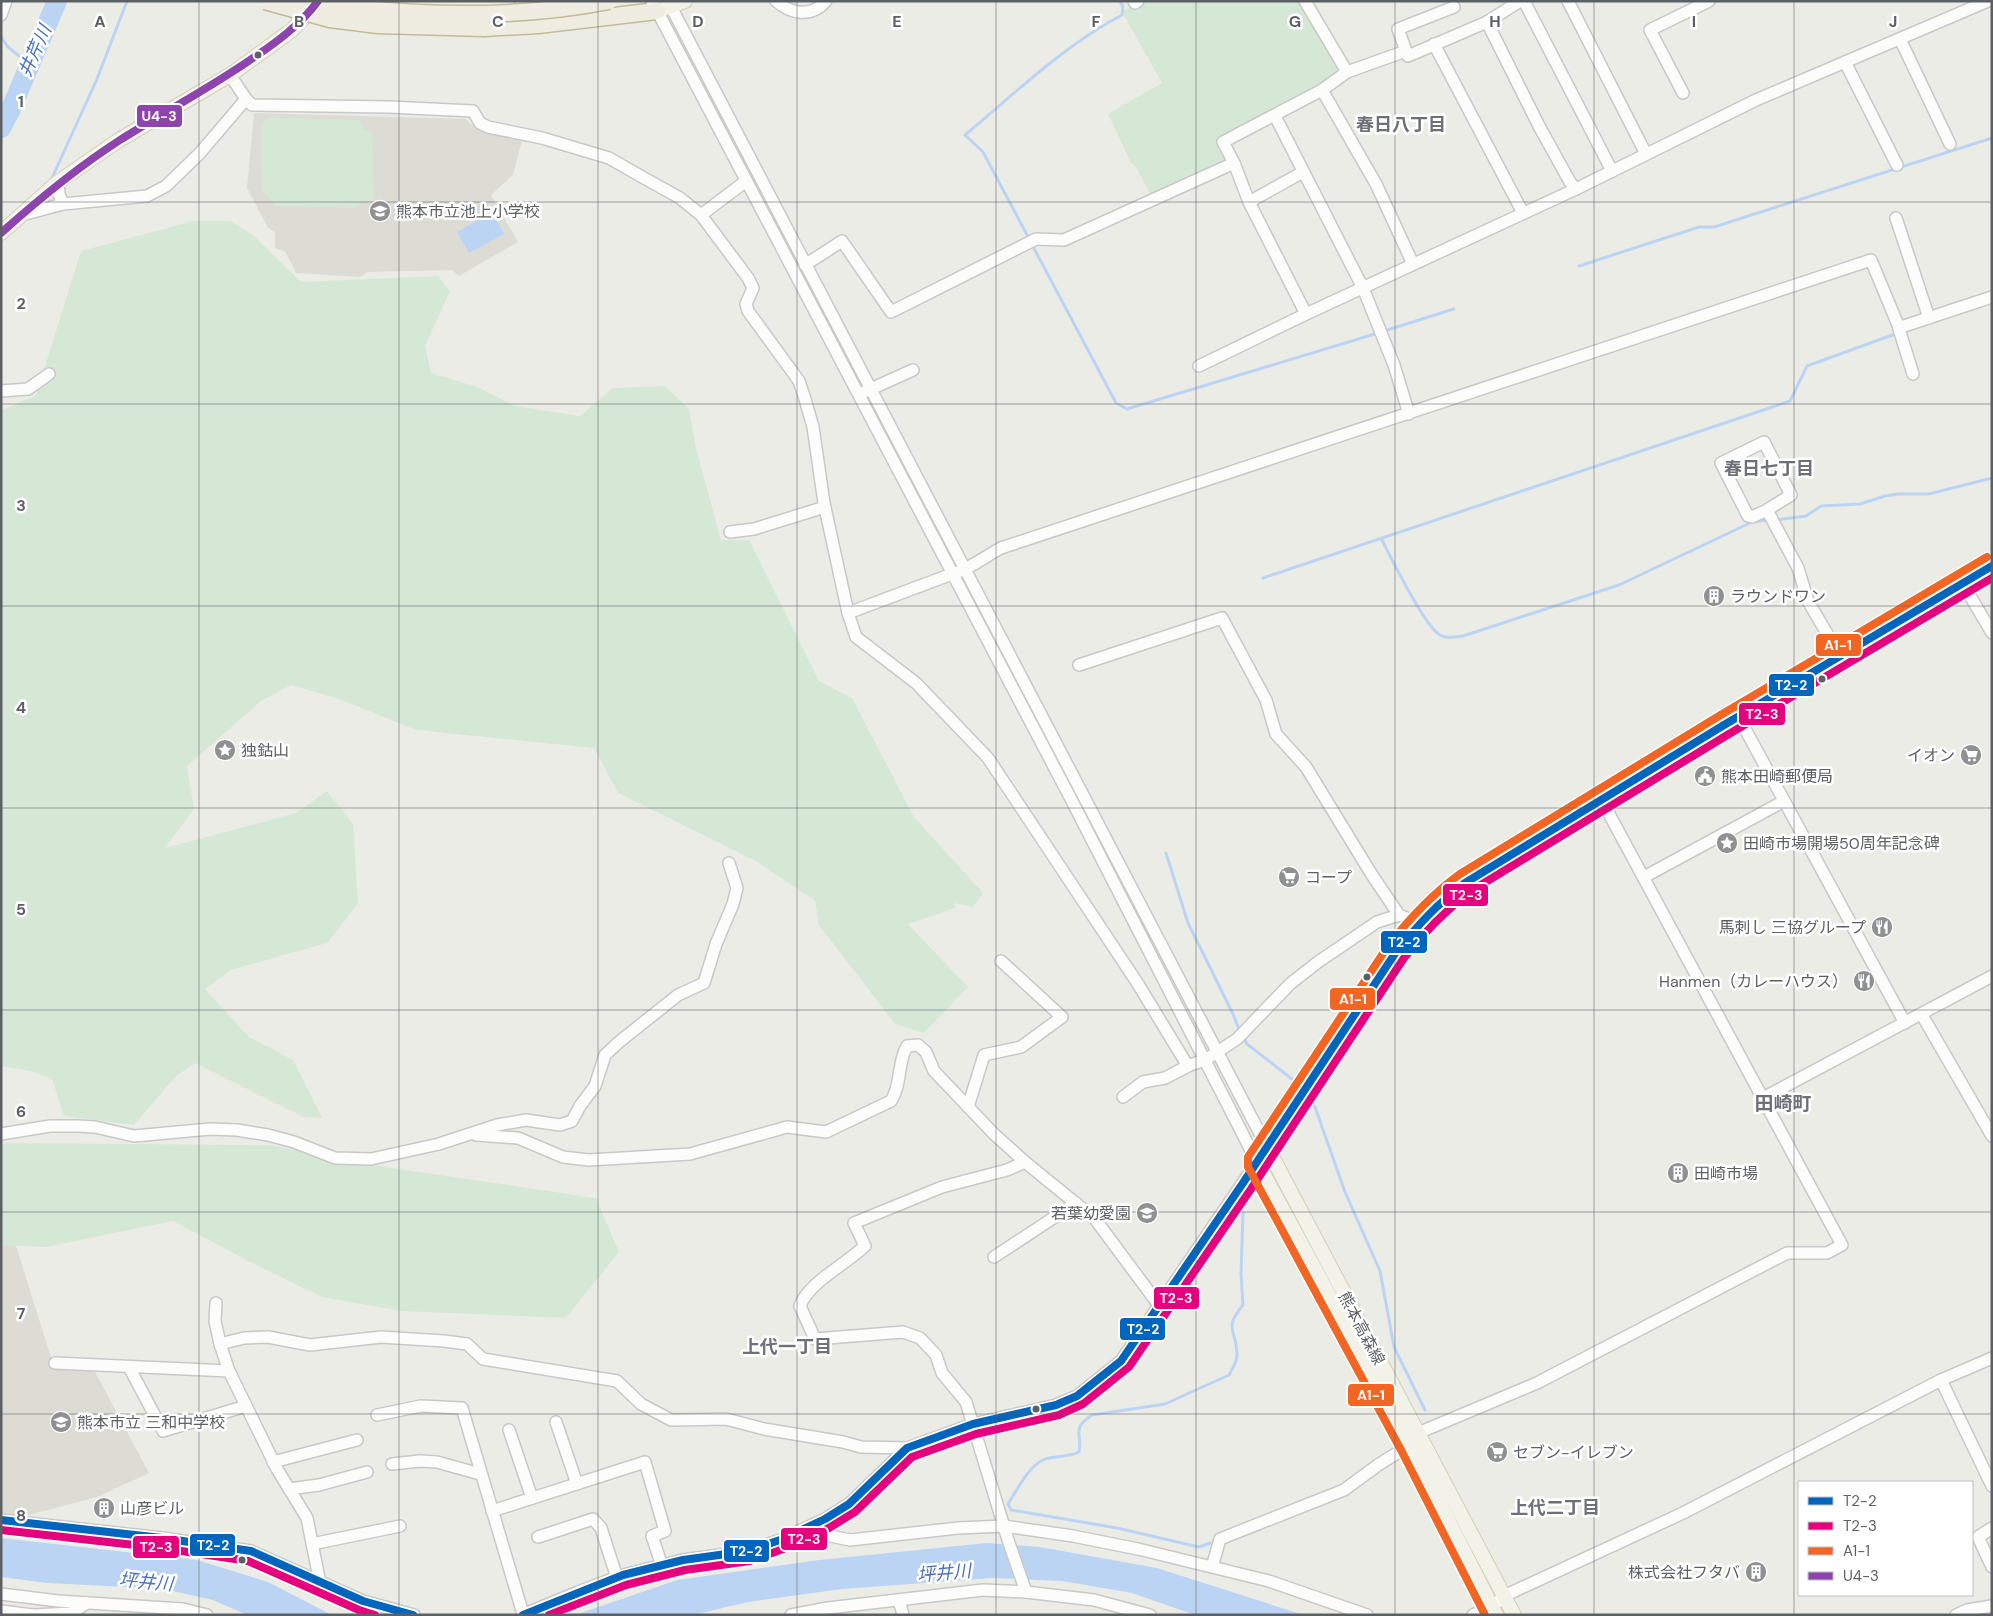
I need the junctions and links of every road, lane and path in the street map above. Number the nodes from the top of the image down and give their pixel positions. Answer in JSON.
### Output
{"nodes":[{"id":1,"x":265,"y":1,"type":"edge"},
{"id":2,"x":298,"y":1,"type":"edge"},
{"id":3,"x":318,"y":1,"type":"edge"},
{"id":4,"x":390,"y":1,"type":"edge"},
{"id":5,"x":506,"y":1,"type":"edge"},
{"id":6,"x":609,"y":1,"type":"edge"},
{"id":7,"x":685,"y":1,"type":"edge"},
{"id":8,"x":776,"y":1,"type":"edge"},
{"id":9,"x":826,"y":1,"type":"edge"},
{"id":10,"x":1134,"y":1,"type":"edge"},
{"id":11,"x":1138,"y":1,"type":"edge"},
{"id":12,"x":1305,"y":1,"type":"edge"},
{"id":13,"x":1568,"y":1,"type":"edge"},
{"id":14,"x":1709,"y":1,"type":"edge"},
{"id":15,"x":1988,"y":1,"type":"edge"},
{"id":16,"x":1519,"y":2,"type":"edge"},
{"id":17,"x":662,"y":5,"type":"edge"},
{"id":18,"x":1454,"y":7,"type":"dead end"},
{"id":19,"x":1487,"y":22,"type":"junction"},
{"id":20,"x":1900,"y":39,"type":"junction"},
{"id":21,"x":1434,"y":44,"type":"junction"},
{"id":22,"x":690,"y":45,"type":"junction"},
{"id":23,"x":678,"y":51,"type":"junction"},
{"id":24,"x":1406,"y":51,"type":"junction"},
{"id":25,"x":1845,"y":62,"type":"junction"},
{"id":26,"x":1347,"y":72,"type":"junction"},
{"id":27,"x":230,"y":75,"type":"junction"},
{"id":28,"x":1322,"y":90,"type":"junction"},
{"id":29,"x":1683,"y":94,"type":"dead end"},
{"id":30,"x":246,"y":99,"type":"junction"},
{"id":31,"x":1275,"y":116,"type":"junction"},
{"id":32,"x":1950,"y":144,"type":"dead end"},
{"id":33,"x":1646,"y":154,"type":"junction"},
{"id":34,"x":1234,"y":163,"type":"junction"},
{"id":35,"x":1897,"y":165,"type":"dead end"},
{"id":36,"x":1612,"y":171,"type":"junction"},
{"id":37,"x":1303,"y":172,"type":"junction"},
{"id":38,"x":746,"y":181,"type":"junction"},
{"id":39,"x":58,"y":182,"type":"junction"},
{"id":40,"x":1576,"y":189,"type":"junction"},
{"id":41,"x":1249,"y":202,"type":"junction"},
{"id":42,"x":64,"y":204,"type":"junction"},
{"id":43,"x":1523,"y":213,"type":"junction"},
{"id":44,"x":21,"y":215,"type":"junction"},
{"id":45,"x":701,"y":215,"type":"junction"},
{"id":46,"x":1896,"y":218,"type":"dead end"},
{"id":47,"x":1,"y":233,"type":"edge"},
{"id":48,"x":1414,"y":264,"type":"junction"},
{"id":49,"x":805,"y":265,"type":"junction"},
{"id":50,"x":1363,"y":288,"type":"junction"},
{"id":51,"x":1992,"y":297,"type":"edge"},
{"id":52,"x":1306,"y":314,"type":"junction"},
{"id":53,"x":1929,"y":318,"type":"junction"},
{"id":54,"x":1901,"y":327,"type":"junction"},
{"id":55,"x":1199,"y":366,"type":"dead end"},
{"id":56,"x":913,"y":370,"type":"dead end"},
{"id":57,"x":49,"y":374,"type":"dead end"},
{"id":58,"x":1913,"y":374,"type":"dead end"},
{"id":59,"x":871,"y":390,"type":"junction"},
{"id":60,"x":1,"y":391,"type":"edge"},
{"id":61,"x":858,"y":394,"type":"junction"},
{"id":62,"x":1409,"y":414,"type":"junction"},
{"id":63,"x":825,"y":507,"type":"junction"},
{"id":64,"x":1767,"y":510,"type":"junction"},
{"id":65,"x":730,"y":532,"type":"dead end"},
{"id":66,"x":1992,"y":566,"type":"edge"},
{"id":67,"x":966,"y":570,"type":"junction"},
{"id":68,"x":952,"y":574,"type":"junction"},
{"id":69,"x":1963,"y":584,"type":"junction"},
{"id":70,"x":848,"y":613,"type":"junction"},
{"id":71,"x":1992,"y":633,"type":"edge"},
{"id":72,"x":1840,"y":656,"type":"junction"},
{"id":73,"x":1079,"y":666,"type":"dead end"},
{"id":74,"x":1738,"y":716,"type":"junction"},
{"id":75,"x":1083,"y":794,"type":"junction"},
{"id":76,"x":1601,"y":799,"type":"junction"},
{"id":77,"x":1072,"y":801,"type":"junction"},
{"id":78,"x":1784,"y":801,"type":"junction"},
{"id":79,"x":729,"y":863,"type":"dead end"},
{"id":80,"x":1644,"y":877,"type":"junction"},
{"id":81,"x":1399,"y":915,"type":"junction"},
{"id":82,"x":1419,"y":923,"type":"junction"},
{"id":83,"x":1001,"y":961,"type":"dead end"},
{"id":84,"x":1992,"y":976,"type":"edge"},
{"id":85,"x":1922,"y":1015,"type":"junction"},
{"id":86,"x":1905,"y":1023,"type":"junction"},
{"id":87,"x":1218,"y":1052,"type":"junction"},
{"id":88,"x":1205,"y":1060,"type":"junction"},
{"id":89,"x":1190,"y":1065,"type":"junction"},
{"id":90,"x":1123,"y":1096,"type":"dead end"},
{"id":91,"x":1763,"y":1098,"type":"junction"},
{"id":92,"x":968,"y":1107,"type":"junction"},
{"id":93,"x":1,"y":1134,"type":"edge"},
{"id":94,"x":469,"y":1134,"type":"junction"},
{"id":95,"x":1992,"y":1136,"type":"edge"},
{"id":96,"x":1267,"y":1147,"type":"junction"},
{"id":97,"x":1025,"y":1162,"type":"junction"},
{"id":98,"x":1257,"y":1162,"type":"junction"},
{"id":99,"x":1076,"y":1203,"type":"junction"},
{"id":100,"x":994,"y":1258,"type":"dead end"},
{"id":101,"x":216,"y":1303,"type":"dead end"},
{"id":102,"x":1158,"y":1304,"type":"junction"},
{"id":103,"x":220,"y":1344,"type":"junction"},
{"id":104,"x":1992,"y":1358,"type":"edge"},
{"id":105,"x":55,"y":1363,"type":"dead end"},
{"id":106,"x":129,"y":1367,"type":"junction"},
{"id":107,"x":229,"y":1371,"type":"junction"},
{"id":108,"x":1941,"y":1380,"type":"junction"},
{"id":109,"x":246,"y":1406,"type":"junction"},
{"id":110,"x":377,"y":1415,"type":"dead end"},
{"id":111,"x":556,"y":1422,"type":"dead end"},
{"id":112,"x":973,"y":1424,"type":"junction"},
{"id":113,"x":509,"y":1430,"type":"dead end"},
{"id":114,"x":1418,"y":1433,"type":"junction"},
{"id":115,"x":357,"y":1440,"type":"dead end"},
{"id":116,"x":1410,"y":1445,"type":"junction"},
{"id":117,"x":907,"y":1448,"type":"junction"},
{"id":118,"x":273,"y":1462,"type":"junction"},
{"id":119,"x":392,"y":1464,"type":"dead end"},
{"id":120,"x":367,"y":1472,"type":"dead end"},
{"id":121,"x":480,"y":1474,"type":"junction"},
{"id":122,"x":577,"y":1484,"type":"junction"},
{"id":123,"x":1992,"y":1486,"type":"edge"},
{"id":124,"x":289,"y":1489,"type":"junction"},
{"id":125,"x":532,"y":1498,"type":"junction"},
{"id":126,"x":492,"y":1511,"type":"junction"},
{"id":127,"x":1,"y":1520,"type":"edge"},
{"id":128,"x":400,"y":1526,"type":"dead end"},
{"id":129,"x":1004,"y":1526,"type":"junction"},
{"id":130,"x":1992,"y":1528,"type":"edge"},
{"id":131,"x":802,"y":1530,"type":"junction"},
{"id":132,"x":538,"y":1537,"type":"dead end"},
{"id":133,"x":312,"y":1544,"type":"junction"},
{"id":134,"x":662,"y":1566,"type":"junction"},
{"id":135,"x":1212,"y":1567,"type":"junction"},
{"id":136,"x":1992,"y":1567,"type":"edge"},
{"id":137,"x":616,"y":1578,"type":"junction"},
{"id":138,"x":320,"y":1583,"type":"junction"},
{"id":139,"x":1025,"y":1589,"type":"junction"},
{"id":140,"x":1,"y":1594,"type":"edge"},
{"id":141,"x":1504,"y":1596,"type":"junction"},
{"id":142,"x":899,"y":1600,"type":"junction"},
{"id":143,"x":87,"y":1603,"type":"junction"},
{"id":144,"x":1992,"y":1606,"type":"edge"},
{"id":145,"x":361,"y":1608,"type":"edge"},
{"id":146,"x":1,"y":1611,"type":"edge"},
{"id":147,"x":1494,"y":1611,"type":"edge"},
{"id":148,"x":1353,"y":1613,"type":"edge"},
{"id":149,"x":33,"y":1615,"type":"edge"},
{"id":150,"x":207,"y":1615,"type":"edge"},
{"id":151,"x":414,"y":1615,"type":"edge"},
{"id":152,"x":523,"y":1615,"type":"edge"},
{"id":153,"x":791,"y":1615,"type":"edge"},
{"id":154,"x":902,"y":1615,"type":"edge"},
{"id":155,"x":1150,"y":1615,"type":"edge"},
{"id":156,"x":1368,"y":1615,"type":"edge"},
{"id":157,"x":1473,"y":1615,"type":"edge"},
{"id":158,"x":1514,"y":1615,"type":"edge"},
{"id":159,"x":1956,"y":1615,"type":"edge"}],
"edges":[{"from":1,"to":17,"type":"highway","bridge":true},
{"from":2,"to":6,"type":"highway","bridge":true},
{"from":3,"to":27,"type":"main road"},
{"from":4,"to":5,"type":"highway"},
{"from":7,"to":17,"type":"main road"},
{"from":8,"to":9,"type":"street"},
{"from":10,"to":11,"type":"street"},
{"from":12,"to":26,"type":"street"},
{"from":13,"to":33,"type":"street"},
{"from":14,"to":29,"type":"street"},
{"from":15,"to":20,"type":"street"},
{"from":16,"to":19,"type":"street"},
{"from":16,"to":36,"type":"street"},
{"from":17,"to":22,"type":"street"},
{"from":17,"to":23,"type":"street"},
{"from":18,"to":24,"type":"street"},
{"from":19,"to":21,"type":"street"},
{"from":19,"to":40,"type":"street"},
{"from":20,"to":25,"type":"street"},
{"from":20,"to":32,"type":"street"},
{"from":21,"to":24,"type":"street"},
{"from":21,"to":43,"type":"street"},
{"from":22,"to":23,"type":"street"},
{"from":22,"to":49,"type":"street"},
{"from":23,"to":38,"type":"street"},
{"from":24,"to":26,"type":"street"},
{"from":25,"to":33,"type":"street"},
{"from":25,"to":35,"type":"street"},
{"from":26,"to":28,"type":"street"},
{"from":27,"to":30,"type":"street"},
{"from":27,"to":39,"type":"main road"},
{"from":28,"to":31,"type":"street"},
{"from":28,"to":48,"type":"street"},
{"from":30,"to":42,"type":"street"},
{"from":30,"to":45,"type":"street"},
{"from":31,"to":34,"type":"street"},
{"from":31,"to":37,"type":"street"},
{"from":33,"to":36,"type":"street"},
{"from":34,"to":41,"type":"street"},
{"from":34,"to":49,"type":"street"},
{"from":36,"to":40,"type":"street"},
{"from":37,"to":41,"type":"street"},
{"from":37,"to":50,"type":"street"},
{"from":38,"to":45,"type":"street"},
{"from":38,"to":61,"type":"street"},
{"from":39,"to":42,"type":"street"},
{"from":39,"to":44,"type":"main road"},
{"from":40,"to":43,"type":"street"},
{"from":41,"to":52,"type":"street"},
{"from":42,"to":44,"type":"street"},
{"from":43,"to":48,"type":"street"},
{"from":44,"to":47,"type":"main road"},
{"from":45,"to":63,"type":"street"},
{"from":46,"to":53,"type":"street"},
{"from":48,"to":50,"type":"street"},
{"from":49,"to":59,"type":"street"},
{"from":50,"to":52,"type":"street"},
{"from":50,"to":62,"type":"street"},
{"from":51,"to":53,"type":"street"},
{"from":52,"to":55,"type":"street"},
{"from":53,"to":54,"type":"street"},
{"from":54,"to":58,"type":"street"},
{"from":54,"to":62,"type":"street"},
{"from":56,"to":59,"type":"street"},
{"from":57,"to":60,"type":"street"},
{"from":59,"to":61,"type":"street"},
{"from":59,"to":67,"type":"street"},
{"from":61,"to":68,"type":"street"},
{"from":62,"to":67,"type":"street"},
{"from":63,"to":65,"type":"street"},
{"from":63,"to":70,"type":"street"},
{"from":64,"to":64,"type":"street"},
{"from":64,"to":72,"type":"street"},
{"from":66,"to":69,"type":"main road"},
{"from":67,"to":68,"type":"street"},
{"from":67,"to":75,"type":"street"},
{"from":68,"to":70,"type":"street"},
{"from":68,"to":77,"type":"street"},
{"from":69,"to":71,"type":"street"},
{"from":69,"to":72,"type":"main road"},
{"from":70,"to":89,"type":"street"},
{"from":72,"to":74,"type":"main road"},
{"from":73,"to":81,"type":"street"},
{"from":74,"to":76,"type":"main road"},
{"from":74,"to":78,"type":"street"},
{"from":75,"to":77,"type":"street"},
{"from":75,"to":87,"type":"street"},
{"from":76,"to":80,"type":"street"},
{"from":76,"to":82,"type":"main road"},
{"from":77,"to":88,"type":"street"},
{"from":78,"to":80,"type":"street"},
{"from":78,"to":86,"type":"street"},
{"from":79,"to":94,"type":"street"},
{"from":80,"to":91,"type":"street"},
{"from":81,"to":82,"type":"street"},
{"from":81,"to":87,"type":"street"},
{"from":82,"to":96,"type":"main road"},
{"from":83,"to":92,"type":"street"},
{"from":84,"to":85,"type":"street"},
{"from":85,"to":86,"type":"street"},
{"from":85,"to":95,"type":"street"},
{"from":86,"to":91,"type":"street"},
{"from":87,"to":88,"type":"street"},
{"from":87,"to":96,"type":"street"},
{"from":88,"to":89,"type":"street"},
{"from":88,"to":98,"type":"street"},
{"from":89,"to":90,"type":"street"},
{"from":91,"to":114,"type":"street"},
{"from":92,"to":94,"type":"street"},
{"from":92,"to":97,"type":"street"},
{"from":93,"to":94,"type":"street"},
{"from":96,"to":98,"type":"main road"},
{"from":96,"to":114,"type":"main road","name":"熊本高森線"},
{"from":97,"to":99,"type":"street"},
{"from":97,"to":112,"type":"street"},
{"from":98,"to":102,"type":"street"},
{"from":98,"to":116,"type":"main road","name":"熊本高森線"},
{"from":99,"to":100,"type":"street"},
{"from":99,"to":102,"type":"street"},
{"from":101,"to":103,"type":"street"},
{"from":102,"to":112,"type":"street"},
{"from":103,"to":107,"type":"street"},
{"from":103,"to":117,"type":"street"},
{"from":104,"to":108,"type":"street"},
{"from":105,"to":106,"type":"street"},
{"from":106,"to":107,"type":"street"},
{"from":106,"to":109,"type":"street"},
{"from":107,"to":109,"type":"street"},
{"from":108,"to":123,"type":"street"},
{"from":108,"to":141,"type":"street"},
{"from":109,"to":118,"type":"street"},
{"from":110,"to":121,"type":"street"},
{"from":111,"to":122,"type":"street"},
{"from":112,"to":117,"type":"street"},
{"from":112,"to":129,"type":"street"},
{"from":113,"to":125,"type":"street"},
{"from":114,"to":116,"type":"street"},
{"from":114,"to":141,"type":"main road","name":"熊本高森線"},
{"from":115,"to":118,"type":"street"},
{"from":116,"to":135,"type":"street"},
{"from":116,"to":147,"type":"main road","name":"熊本高森線"},
{"from":117,"to":131,"type":"street"},
{"from":118,"to":124,"type":"street"},
{"from":119,"to":121,"type":"street"},
{"from":120,"to":124,"type":"street"},
{"from":121,"to":126,"type":"street"},
{"from":122,"to":125,"type":"street"},
{"from":122,"to":134,"type":"street"},
{"from":124,"to":133,"type":"street"},
{"from":125,"to":126,"type":"street"},
{"from":126,"to":152,"type":"street"},
{"from":127,"to":138,"type":"street"},
{"from":128,"to":133,"type":"street"},
{"from":129,"to":131,"type":"street"},
{"from":129,"to":135,"type":"street"},
{"from":129,"to":139,"type":"street"},
{"from":130,"to":136,"type":"street"},
{"from":131,"to":134,"type":"street"},
{"from":132,"to":137,"type":"street"},
{"from":133,"to":138,"type":"street"},
{"from":134,"to":137,"type":"street"},
{"from":135,"to":148,"type":"street"},
{"from":137,"to":152,"type":"street"},
{"from":138,"to":145,"type":"street"},
{"from":139,"to":142,"type":"street"},
{"from":139,"to":155,"type":"street"},
{"from":140,"to":143,"type":"street"},
{"from":141,"to":147,"type":"street"},
{"from":141,"to":158,"type":"main road","name":"熊本高森線"},
{"from":142,"to":153,"type":"street"},
{"from":142,"to":154,"type":"street"},
{"from":143,"to":149,"type":"street"},
{"from":143,"to":150,"type":"street"},
{"from":144,"to":159,"type":"street"},
{"from":145,"to":151,"type":"street"},
{"from":146,"to":149,"type":"street"},
{"from":147,"to":157,"type":"street"},
{"from":148,"to":156,"type":"street"}]}
